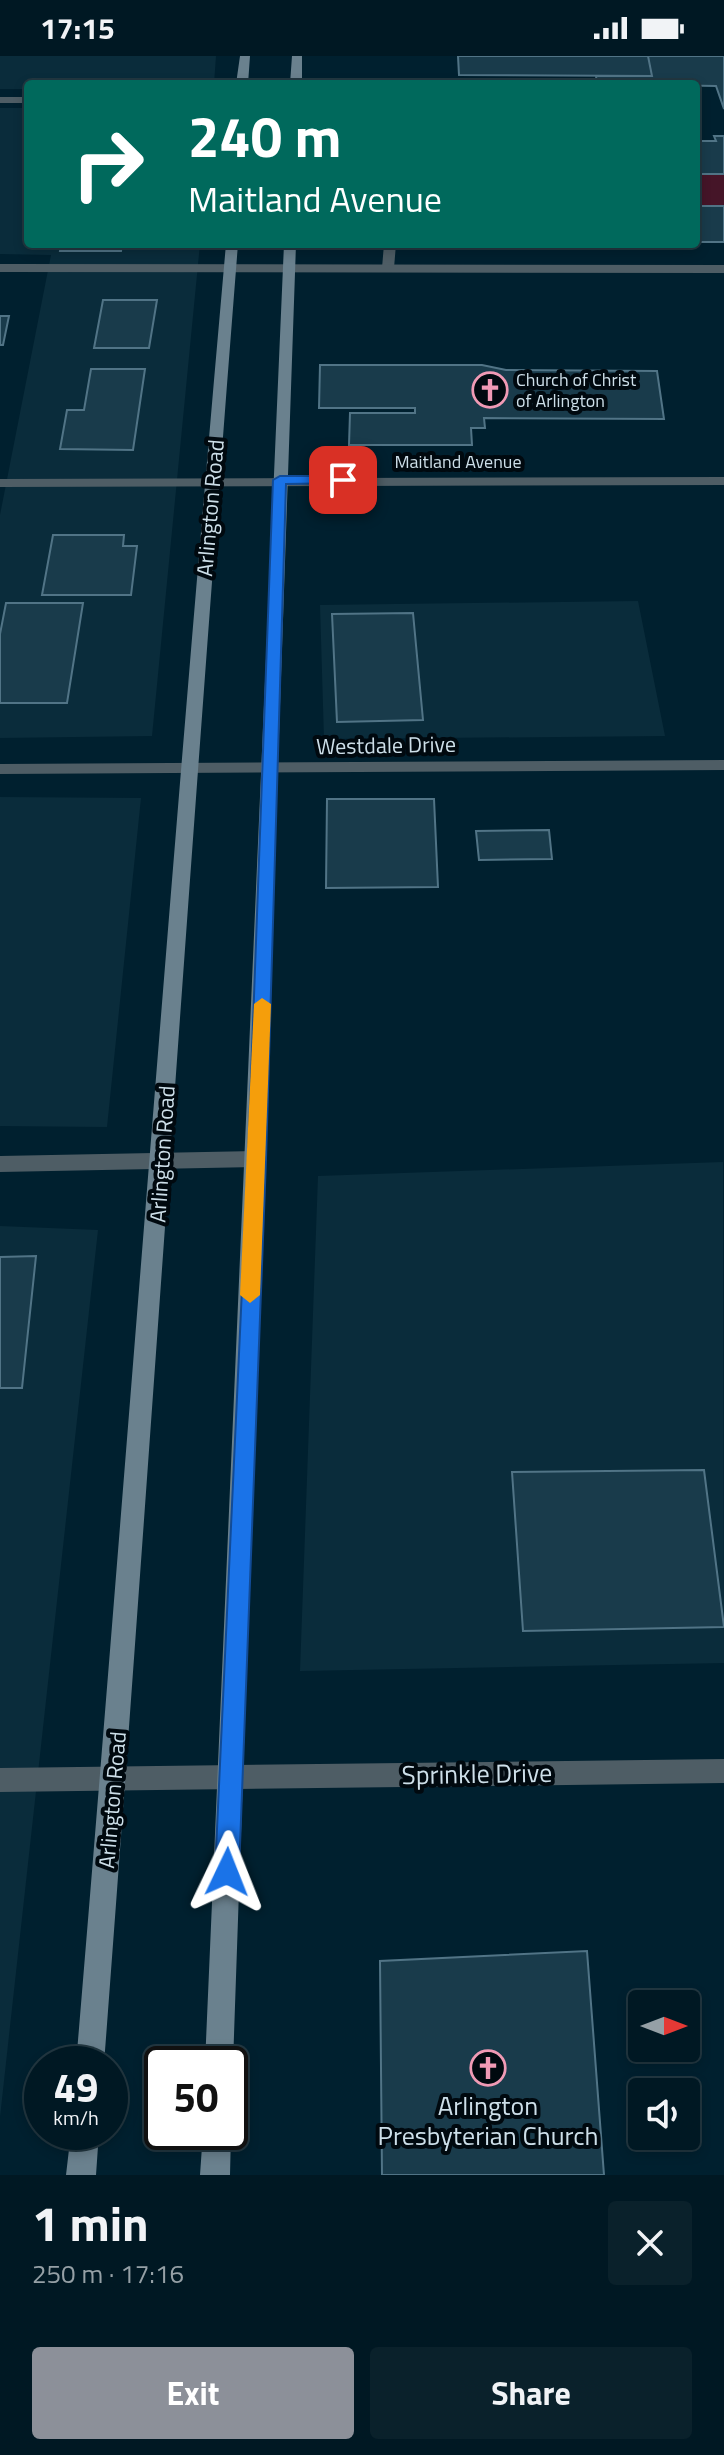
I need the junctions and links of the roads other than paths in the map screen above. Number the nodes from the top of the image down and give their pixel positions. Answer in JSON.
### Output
{"nodes":[{"id":1,"x":245,"y":56,"type":"edge"},
{"id":2,"x":297,"y":56,"type":"edge"},
{"id":3,"x":242,"y":80,"type":"edge"},
{"id":4,"x":296,"y":80,"type":"edge"},
{"id":5,"x":0,"y":100,"type":"edge"},
{"id":6,"x":24,"y":100,"type":"edge"},
{"id":7,"x":232,"y":248,"type":"edge"},
{"id":8,"x":290,"y":248,"type":"edge"},
{"id":9,"x":390,"y":248,"type":"edge"},
{"id":10,"x":0,"y":268,"type":"edge"},
{"id":11,"x":289,"y":268,"type":"junction"},
{"id":12,"x":388,"y":268,"type":"junction"},
{"id":13,"x":230,"y":269,"type":"junction"},
{"id":14,"x":724,"y":269,"type":"edge"},
{"id":15,"x":280,"y":480,"type":"junction"},
{"id":16,"x":212,"y":481,"type":"junction"},
{"id":17,"x":724,"y":481,"type":"edge"},
{"id":18,"x":0,"y":483,"type":"edge"},
{"id":19,"x":724,"y":765,"type":"edge"},
{"id":20,"x":270,"y":768,"type":"junction"},
{"id":21,"x":0,"y":769,"type":"edge"},
{"id":22,"x":188,"y":769,"type":"junction"},
{"id":23,"x":257,"y":1159,"type":"junction"},
{"id":24,"x":162,"y":1162,"type":"junction"},
{"id":25,"x":0,"y":1164,"type":"edge"},
{"id":26,"x":724,"y":1771,"type":"edge"},
{"id":27,"x":231,"y":1776,"type":"junction"},
{"id":28,"x":0,"y":1780,"type":"edge"},
{"id":29,"x":114,"y":1780,"type":"junction"},
{"id":30,"x":92,"y":2046,"type":"edge"},
{"id":31,"x":220,"y":2046,"type":"edge"},
{"id":32,"x":83,"y":2150,"type":"edge"},
{"id":33,"x":216,"y":2150,"type":"edge"},
{"id":34,"x":81,"y":2175,"type":"edge"},
{"id":35,"x":215,"y":2175,"type":"edge"}],
"edges":[{"from":1,"to":3,"type":"main road"},
{"from":2,"to":4,"type":"main road"},
{"from":5,"to":6,"type":"street"},
{"from":7,"to":13,"type":"main road","name":"Arlington Road"},
{"from":8,"to":11,"type":"main road"},
{"from":9,"to":12,"type":"street"},
{"from":10,"to":13,"type":"street"},
{"from":11,"to":12,"type":"street"},
{"from":11,"to":13,"type":"street"},
{"from":11,"to":15,"type":"main road"},
{"from":12,"to":14,"type":"street"},
{"from":13,"to":16,"type":"main road","name":"Arlington Road"},
{"from":15,"to":16,"type":"street","name":"Maitland Avenue"},
{"from":15,"to":17,"type":"street","name":"Maitland Avenue"},
{"from":15,"to":20,"type":"main road"},
{"from":16,"to":18,"type":"street","name":"Maitland Avenue"},
{"from":16,"to":22,"type":"main road","name":"Arlington Road"},
{"from":19,"to":20,"type":"street","name":"Westdale Drive"},
{"from":20,"to":22,"type":"street","name":"Westdale Drive"},
{"from":20,"to":23,"type":"main road"},
{"from":21,"to":22,"type":"street","name":"Westdale Drive"},
{"from":22,"to":24,"type":"main road","name":"Arlington Road"},
{"from":23,"to":24,"type":"street"},
{"from":23,"to":27,"type":"main road"},
{"from":24,"to":25,"type":"street"},
{"from":24,"to":29,"type":"main road","name":"Arlington Road"},
{"from":26,"to":27,"type":"street","name":"Sprinkle Drive"},
{"from":27,"to":29,"type":"street","name":"Sprinkle Drive"},
{"from":27,"to":31,"type":"main road"},
{"from":28,"to":29,"type":"street","name":"Sprinkle Drive"},
{"from":29,"to":30,"type":"main road","name":"Arlington Road"},
{"from":32,"to":34,"type":"main road"},
{"from":33,"to":35,"type":"main road"}]}
